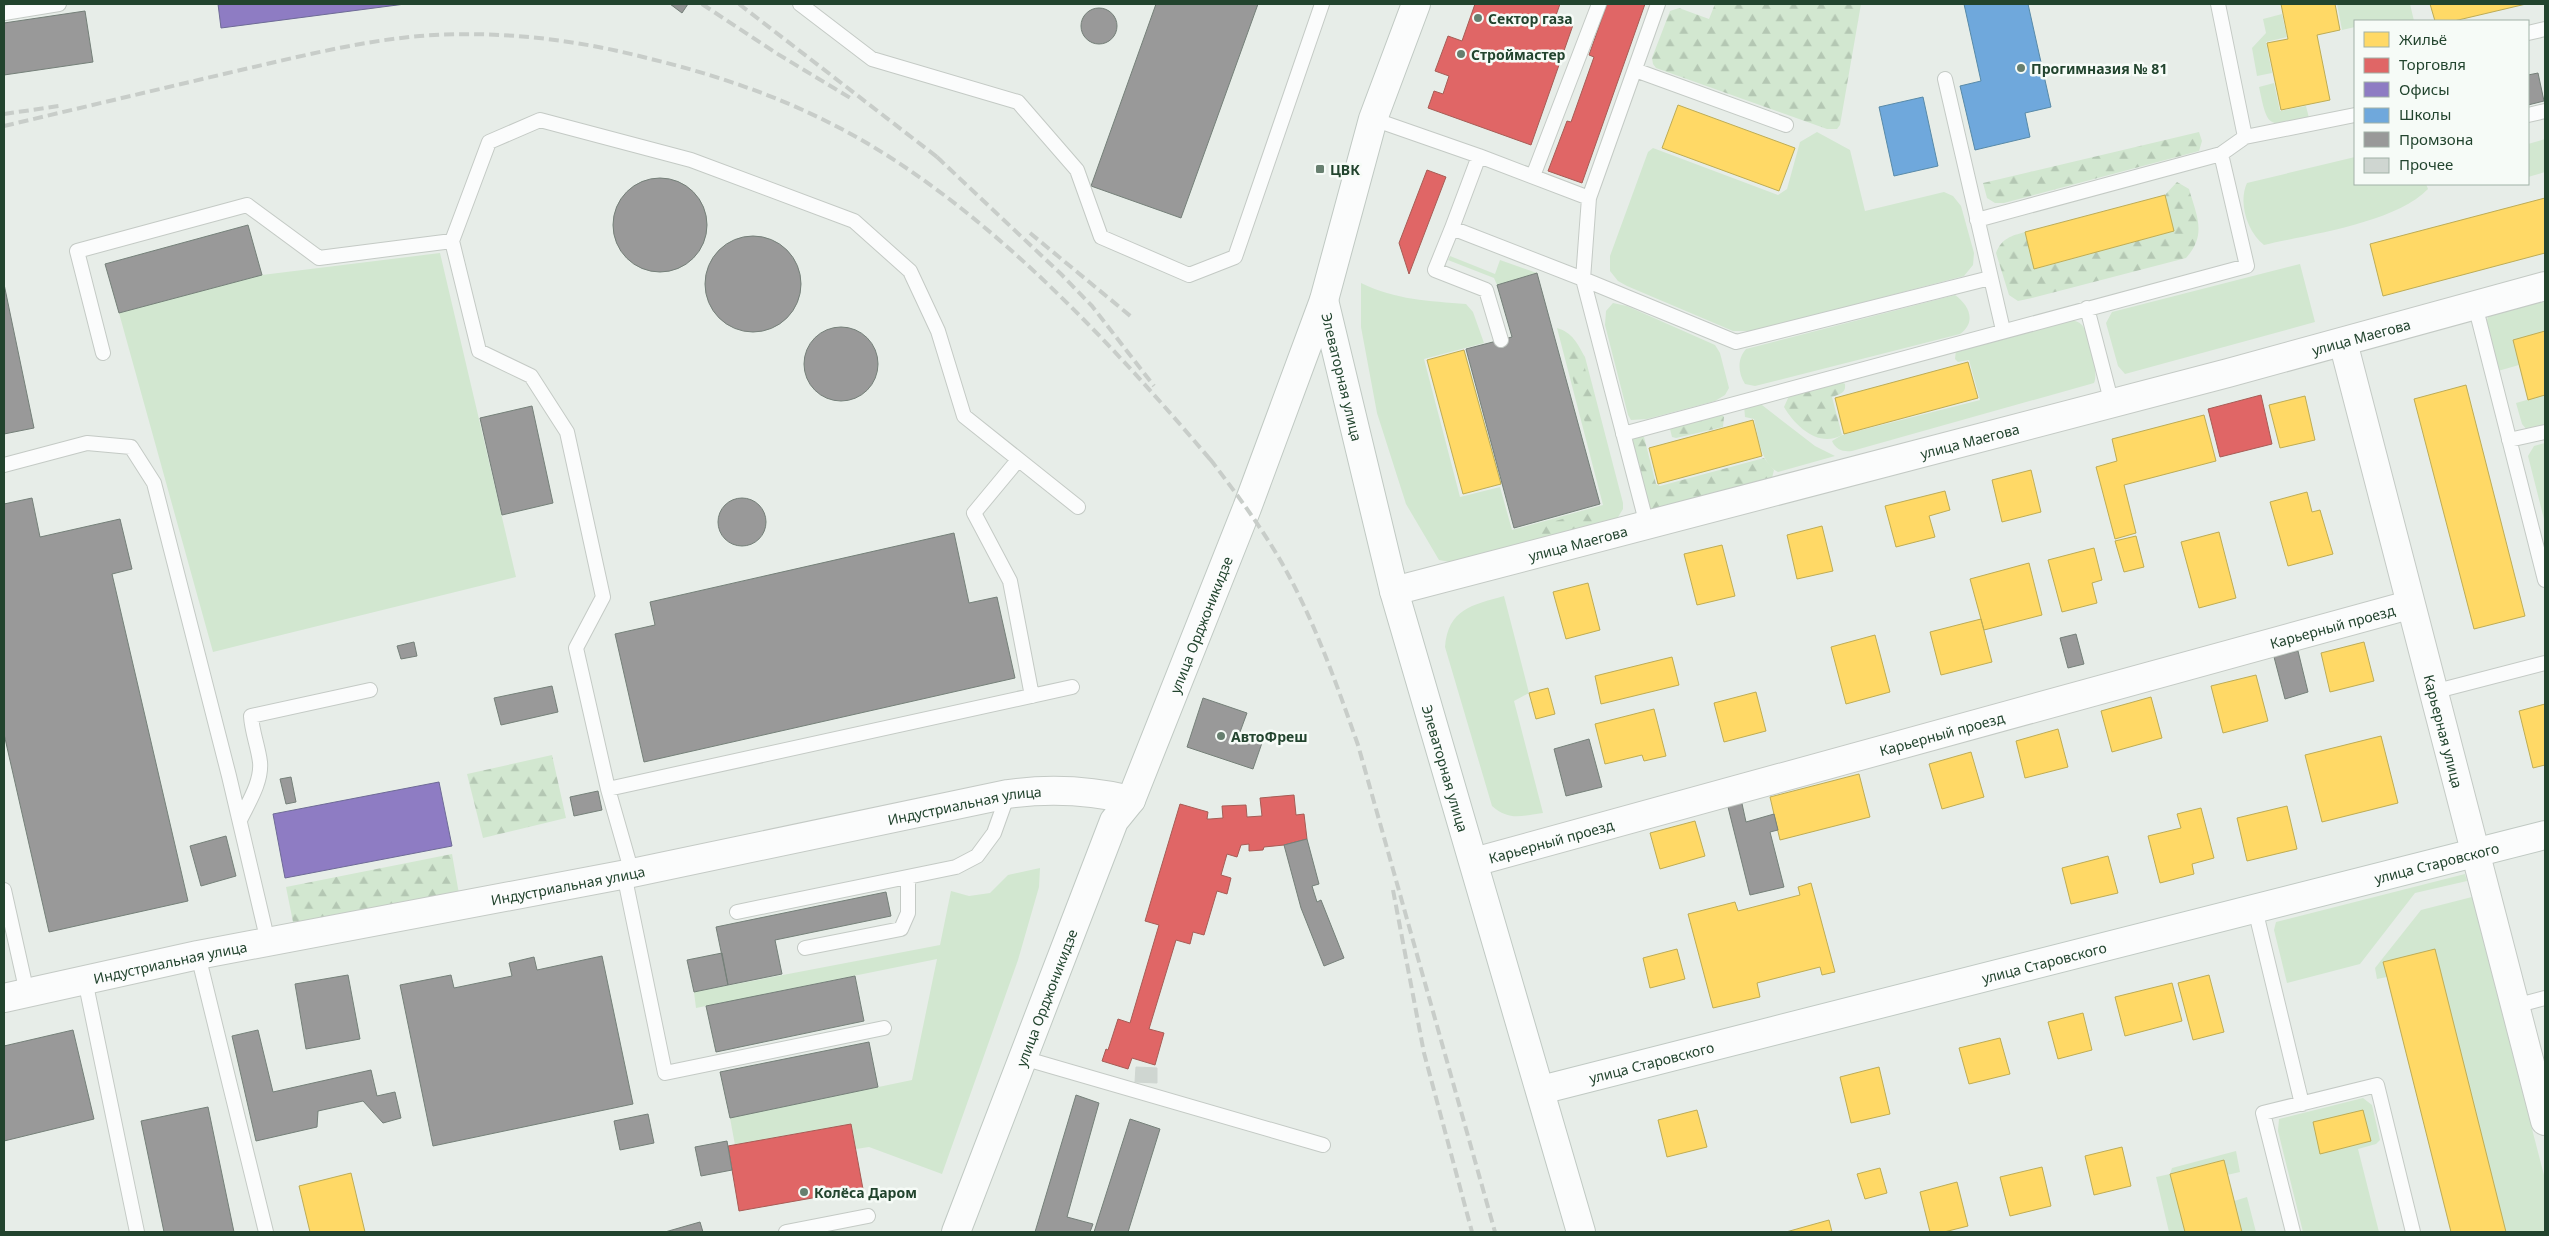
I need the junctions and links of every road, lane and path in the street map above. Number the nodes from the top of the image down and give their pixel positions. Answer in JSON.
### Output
{"nodes":[{"id":1,"x":59,"y":4,"type":"edge"},
{"id":2,"x":800,"y":4,"type":"edge"},
{"id":3,"x":1322,"y":4,"type":"edge"},
{"id":4,"x":1416,"y":4,"type":"edge"},
{"id":5,"x":1599,"y":4,"type":"edge"},
{"id":6,"x":1658,"y":4,"type":"edge"},
{"id":7,"x":2218,"y":4,"type":"edge"},
{"id":8,"x":4,"y":12,"type":"edge"},
{"id":9,"x":2545,"y":29,"type":"edge"},
{"id":10,"x":2529,"y":33,"type":"edge"},
{"id":11,"x":1634,"y":70,"type":"junction"},
{"id":12,"x":1945,"y":79,"type":"dead end"},
{"id":13,"x":2545,"y":111,"type":"edge"},
{"id":14,"x":2354,"y":114,"type":"edge"},
{"id":15,"x":2529,"y":115,"type":"edge"},
{"id":16,"x":1372,"y":119,"type":"junction"},
{"id":17,"x":1786,"y":125,"type":"dead end"},
{"id":18,"x":2245,"y":137,"type":"junction"},
{"id":19,"x":2222,"y":154,"type":"junction"},
{"id":20,"x":1479,"y":156,"type":"junction"},
{"id":21,"x":1533,"y":176,"type":"junction"},
{"id":22,"x":1589,"y":198,"type":"junction"},
{"id":23,"x":1977,"y":220,"type":"junction"},
{"id":24,"x":1452,"y":228,"type":"junction"},
{"id":25,"x":452,"y":241,"type":"junction"},
{"id":26,"x":1990,"y":278,"type":"junction"},
{"id":27,"x":1583,"y":279,"type":"junction"},
{"id":28,"x":2545,"y":286,"type":"edge"},
{"id":29,"x":1324,"y":300,"type":"junction"},
{"id":30,"x":2476,"y":306,"type":"junction"},
{"id":31,"x":2087,"y":308,"type":"junction"},
{"id":32,"x":2003,"y":330,"type":"junction"},
{"id":33,"x":1501,"y":340,"type":"dead end"},
{"id":34,"x":2343,"y":342,"type":"junction"},
{"id":35,"x":103,"y":353,"type":"dead end"},
{"id":36,"x":2112,"y":404,"type":"junction"},
{"id":37,"x":2545,"y":432,"type":"edge"},
{"id":38,"x":1623,"y":434,"type":"junction"},
{"id":39,"x":2510,"y":440,"type":"junction"},
{"id":40,"x":1018,"y":460,"type":"junction"},
{"id":41,"x":4,"y":465,"type":"edge"},
{"id":42,"x":1078,"y":507,"type":"dead end"},
{"id":43,"x":1647,"y":525,"type":"junction"},
{"id":44,"x":2545,"y":580,"type":"edge"},
{"id":45,"x":1394,"y":591,"type":"junction"},
{"id":46,"x":2409,"y":604,"type":"junction"},
{"id":47,"x":2545,"y":663,"type":"edge"},
{"id":48,"x":1072,"y":687,"type":"dead end"},
{"id":49,"x":370,"y":690,"type":"dead end"},
{"id":50,"x":2432,"y":692,"type":"junction"},
{"id":51,"x":1032,"y":696,"type":"junction"},
{"id":52,"x":608,"y":789,"type":"junction"},
{"id":53,"x":1008,"y":794,"type":"junction"},
{"id":54,"x":1131,"y":800,"type":"junction"},
{"id":55,"x":240,"y":820,"type":"junction"},
{"id":56,"x":2545,"y":835,"type":"edge"},
{"id":57,"x":2475,"y":853,"type":"junction"},
{"id":58,"x":1474,"y":862,"type":"junction"},
{"id":59,"x":628,"y":874,"type":"junction"},
{"id":60,"x":908,"y":877,"type":"junction"},
{"id":61,"x":4,"y":890,"type":"edge"},
{"id":62,"x":2256,"y":909,"type":"junction"},
{"id":63,"x":737,"y":912,"type":"dead end"},
{"id":64,"x":268,"y":942,"type":"junction"},
{"id":65,"x":805,"y":948,"type":"dead end"},
{"id":66,"x":198,"y":955,"type":"junction"},
{"id":67,"x":85,"y":980,"type":"junction"},
{"id":68,"x":15,"y":995,"type":"edge"},
{"id":69,"x":2545,"y":998,"type":"edge"},
{"id":70,"x":2515,"y":1006,"type":"junction"},
{"id":71,"x":884,"y":1028,"type":"dead end"},
{"id":72,"x":1022,"y":1058,"type":"junction"},
{"id":73,"x":1541,"y":1090,"type":"junction"},
{"id":74,"x":2302,"y":1104,"type":"junction"},
{"id":75,"x":2545,"y":1121,"type":"edge"},
{"id":76,"x":1323,"y":1146,"type":"dead end"},
{"id":77,"x":868,"y":1216,"type":"dead end"},
{"id":78,"x":825,"y":1228,"type":"edge"},
{"id":79,"x":137,"y":1232,"type":"edge"},
{"id":80,"x":266,"y":1232,"type":"edge"},
{"id":81,"x":786,"y":1232,"type":"edge"},
{"id":82,"x":956,"y":1232,"type":"edge"},
{"id":83,"x":1581,"y":1232,"type":"edge"},
{"id":84,"x":2293,"y":1232,"type":"edge"},
{"id":85,"x":2413,"y":1232,"type":"edge"}],
"edges":[{"from":1,"to":8,"type":"lane"},
{"from":2,"to":3,"type":"lane"},
{"from":4,"to":16,"type":"street","name":"улица Орджоникидзе"},
{"from":5,"to":21,"type":"lane"},
{"from":6,"to":11,"type":"lane"},
{"from":7,"to":18,"type":"lane"},
{"from":9,"to":10,"type":"lane"},
{"from":11,"to":17,"type":"lane"},
{"from":11,"to":22,"type":"lane"},
{"from":12,"to":23,"type":"lane"},
{"from":13,"to":15,"type":"lane"},
{"from":14,"to":18,"type":"lane"},
{"from":16,"to":20,"type":"lane"},
{"from":16,"to":29,"type":"street","name":"улица Орджоникидзе"},
{"from":18,"to":19,"type":"lane"},
{"from":19,"to":23,"type":"lane"},
{"from":19,"to":31,"type":"lane"},
{"from":20,"to":21,"type":"lane"},
{"from":20,"to":24,"type":"lane"},
{"from":21,"to":22,"type":"lane"},
{"from":22,"to":27,"type":"lane"},
{"from":23,"to":26,"type":"lane"},
{"from":24,"to":27,"type":"lane"},
{"from":24,"to":33,"type":"lane"},
{"from":25,"to":35,"type":"lane"},
{"from":25,"to":40,"type":"lane"},
{"from":25,"to":52,"type":"lane"},
{"from":26,"to":27,"type":"lane"},
{"from":26,"to":32,"type":"lane"},
{"from":27,"to":38,"type":"lane"},
{"from":28,"to":30,"type":"street","name":"улица Маегова"},
{"from":29,"to":45,"type":"street","name":"Элеваторная улица"},
{"from":29,"to":54,"type":"street","name":"улица Орджоникидзе"},
{"from":30,"to":34,"type":"street","name":"улица Маегова"},
{"from":30,"to":39,"type":"lane"},
{"from":31,"to":32,"type":"lane"},
{"from":31,"to":36,"type":"lane"},
{"from":32,"to":38,"type":"lane"},
{"from":34,"to":36,"type":"street","name":"улица Маегова"},
{"from":34,"to":46,"type":"street","name":"Карьерная улица"},
{"from":36,"to":43,"type":"street","name":"улица Маегова"},
{"from":37,"to":39,"type":"lane"},
{"from":38,"to":43,"type":"lane"},
{"from":39,"to":44,"type":"lane"},
{"from":40,"to":42,"type":"lane"},
{"from":40,"to":51,"type":"lane"},
{"from":41,"to":55,"type":"lane"},
{"from":43,"to":45,"type":"street","name":"улица Маегова"},
{"from":45,"to":58,"type":"street","name":"Элеваторная улица"},
{"from":46,"to":50,"type":"street","name":"Карьерная улица"},
{"from":46,"to":58,"type":"street","name":"Карьерный проезд"},
{"from":47,"to":50,"type":"lane"},
{"from":48,"to":51,"type":"lane"},
{"from":49,"to":55,"type":"lane"},
{"from":50,"to":57,"type":"street","name":"Карьерная улица"},
{"from":51,"to":52,"type":"lane"},
{"from":52,"to":59,"type":"lane"},
{"from":53,"to":54,"type":"street","name":"Индустриальная улица"},
{"from":53,"to":59,"type":"street","name":"Индустриальная улица"},
{"from":53,"to":60,"type":"lane"},
{"from":54,"to":72,"type":"street","name":"улица Орджоникидзе"},
{"from":55,"to":64,"type":"lane"},
{"from":56,"to":57,"type":"street","name":"улица Старовского"},
{"from":57,"to":62,"type":"street","name":"улица Старовского"},
{"from":57,"to":70,"type":"street","name":"Карьерная улица"},
{"from":58,"to":73,"type":"street","name":"Элеваторная улица"},
{"from":59,"to":64,"type":"street","name":"Индустриальная улица"},
{"from":59,"to":71,"type":"lane"},
{"from":60,"to":63,"type":"lane"},
{"from":60,"to":65,"type":"lane"},
{"from":61,"to":68,"type":"lane"},
{"from":62,"to":73,"type":"street","name":"улица Старовского"},
{"from":62,"to":74,"type":"lane"},
{"from":64,"to":66,"type":"street","name":"Индустриальная улица"},
{"from":66,"to":67,"type":"street","name":"Индустриальная улица"},
{"from":66,"to":80,"type":"lane"},
{"from":67,"to":68,"type":"street","name":"Индустриальная улица"},
{"from":67,"to":79,"type":"lane"},
{"from":69,"to":70,"type":"lane"},
{"from":70,"to":75,"type":"street","name":"Карьерная улица"},
{"from":72,"to":76,"type":"lane"},
{"from":72,"to":82,"type":"street","name":"улица Орджоникидзе"},
{"from":73,"to":83,"type":"street","name":"Элеваторная улица"},
{"from":74,"to":84,"type":"lane"},
{"from":74,"to":85,"type":"lane"},
{"from":77,"to":78,"type":"lane"},
{"from":78,"to":81,"type":"lane"}]}
